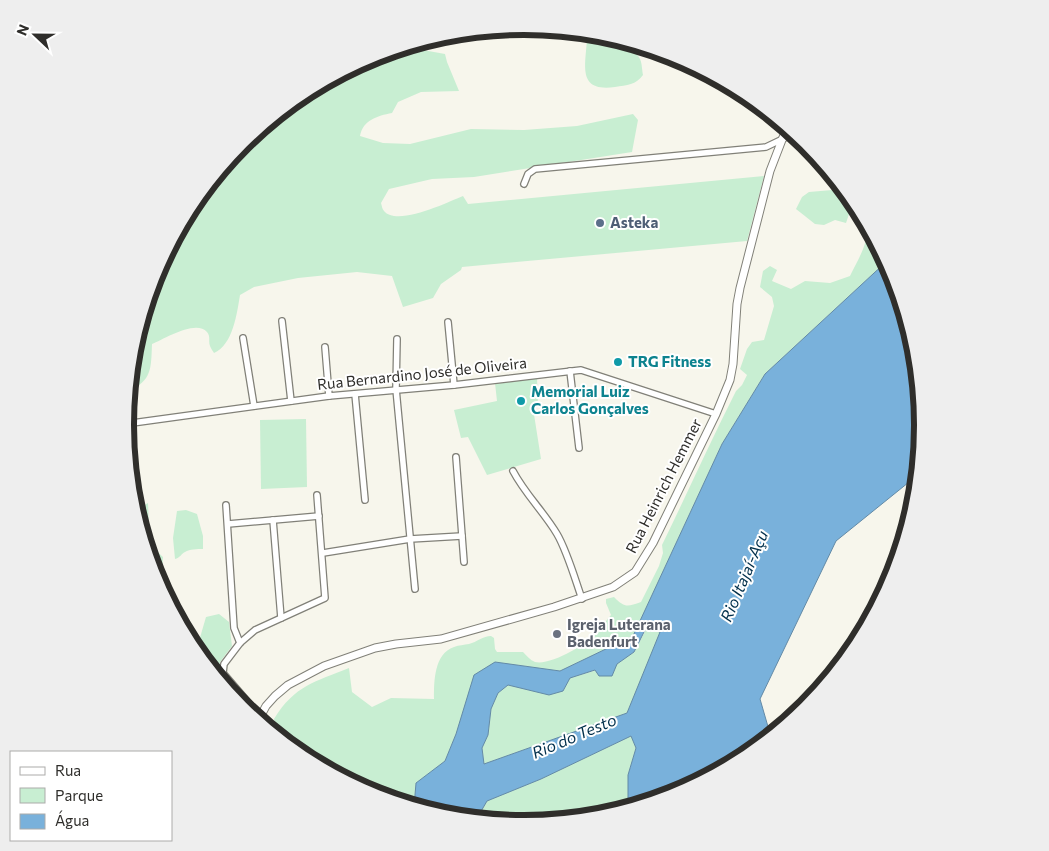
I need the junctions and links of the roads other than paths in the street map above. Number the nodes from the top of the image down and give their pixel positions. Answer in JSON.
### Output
{"nodes":[{"id":1,"x":783,"y":133,"type":"edge"},
{"id":2,"x":787,"y":137,"type":"edge"},
{"id":3,"x":780,"y":141,"type":"junction"},
{"id":4,"x":524,"y":184,"type":"dead end"},
{"id":5,"x":282,"y":320,"type":"dead end"},
{"id":6,"x":448,"y":322,"type":"dead end"},
{"id":7,"x":242,"y":338,"type":"dead end"},
{"id":8,"x":397,"y":339,"type":"dead end"},
{"id":9,"x":325,"y":347,"type":"dead end"},
{"id":10,"x":570,"y":371,"type":"junction"},
{"id":11,"x":454,"y":385,"type":"junction"},
{"id":12,"x":396,"y":389,"type":"junction"},
{"id":13,"x":355,"y":394,"type":"junction"},
{"id":14,"x":329,"y":396,"type":"junction"},
{"id":15,"x":291,"y":401,"type":"junction"},
{"id":16,"x":254,"y":406,"type":"junction"},
{"id":17,"x":716,"y":414,"type":"junction"},
{"id":18,"x":134,"y":423,"type":"edge"},
{"id":19,"x":579,"y":448,"type":"dead end"},
{"id":20,"x":456,"y":457,"type":"dead end"},
{"id":21,"x":513,"y":471,"type":"dead end"},
{"id":22,"x":317,"y":495,"type":"dead end"},
{"id":23,"x":365,"y":500,"type":"dead end"},
{"id":24,"x":226,"y":505,"type":"dead end"},
{"id":25,"x":319,"y":516,"type":"junction"},
{"id":26,"x":273,"y":520,"type":"junction"},
{"id":27,"x":228,"y":524,"type":"junction"},
{"id":28,"x":462,"y":536,"type":"junction"},
{"id":29,"x":410,"y":539,"type":"junction"},
{"id":30,"x":323,"y":553,"type":"junction"},
{"id":31,"x":464,"y":562,"type":"dead end"},
{"id":32,"x":415,"y":589,"type":"dead end"},
{"id":33,"x":582,"y":599,"type":"junction"},
{"id":34,"x":281,"y":618,"type":"junction"},
{"id":35,"x":240,"y":643,"type":"junction"},
{"id":36,"x":223,"y":673,"type":"edge"},
{"id":37,"x":223,"y":673,"type":"edge"},
{"id":38,"x":231,"y":683,"type":"edge"},
{"id":39,"x":262,"y":714,"type":"edge"}],
"edges":[{"from":1,"to":3,"type":"street","name":"Rua Heinrich Hemmer"},
{"from":2,"to":3,"type":"street"},
{"from":3,"to":4,"type":"street"},
{"from":3,"to":17,"type":"street","name":"Rua Heinrich Hemmer"},
{"from":5,"to":15,"type":"street"},
{"from":6,"to":11,"type":"street"},
{"from":7,"to":16,"type":"street"},
{"from":8,"to":12,"type":"street"},
{"from":9,"to":14,"type":"street"},
{"from":10,"to":11,"type":"street","name":"Rua Bernardino José de Oliveira"},
{"from":10,"to":17,"type":"street","name":"Rua Bernardino José de Oliveira"},
{"from":10,"to":19,"type":"street"},
{"from":11,"to":12,"type":"street","name":"Rua Bernardino José de Oliveira"},
{"from":12,"to":13,"type":"street","name":"Rua Bernardino José de Oliveira"},
{"from":12,"to":29,"type":"street"},
{"from":13,"to":14,"type":"street","name":"Rua Bernardino José de Oliveira"},
{"from":13,"to":23,"type":"street"},
{"from":14,"to":15,"type":"street","name":"Rua Bernardino José de Oliveira"},
{"from":15,"to":16,"type":"street","name":"Rua Bernardino José de Oliveira"},
{"from":16,"to":18,"type":"street","name":"Rua Bernardino José de Oliveira"},
{"from":17,"to":33,"type":"street","name":"Rua Heinrich Hemmer"},
{"from":20,"to":28,"type":"street"},
{"from":21,"to":33,"type":"street"},
{"from":22,"to":25,"type":"street"},
{"from":24,"to":27,"type":"street"},
{"from":25,"to":26,"type":"street"},
{"from":25,"to":30,"type":"street"},
{"from":26,"to":27,"type":"street"},
{"from":26,"to":34,"type":"street"},
{"from":27,"to":35,"type":"street"},
{"from":28,"to":29,"type":"street"},
{"from":28,"to":31,"type":"street"},
{"from":29,"to":30,"type":"street"},
{"from":29,"to":32,"type":"street"},
{"from":30,"to":34,"type":"street"},
{"from":33,"to":39,"type":"street","name":"Rua Heinrich Hemmer"},
{"from":34,"to":35,"type":"street"},
{"from":35,"to":37,"type":"street"},
{"from":36,"to":38,"type":"street"}]}
